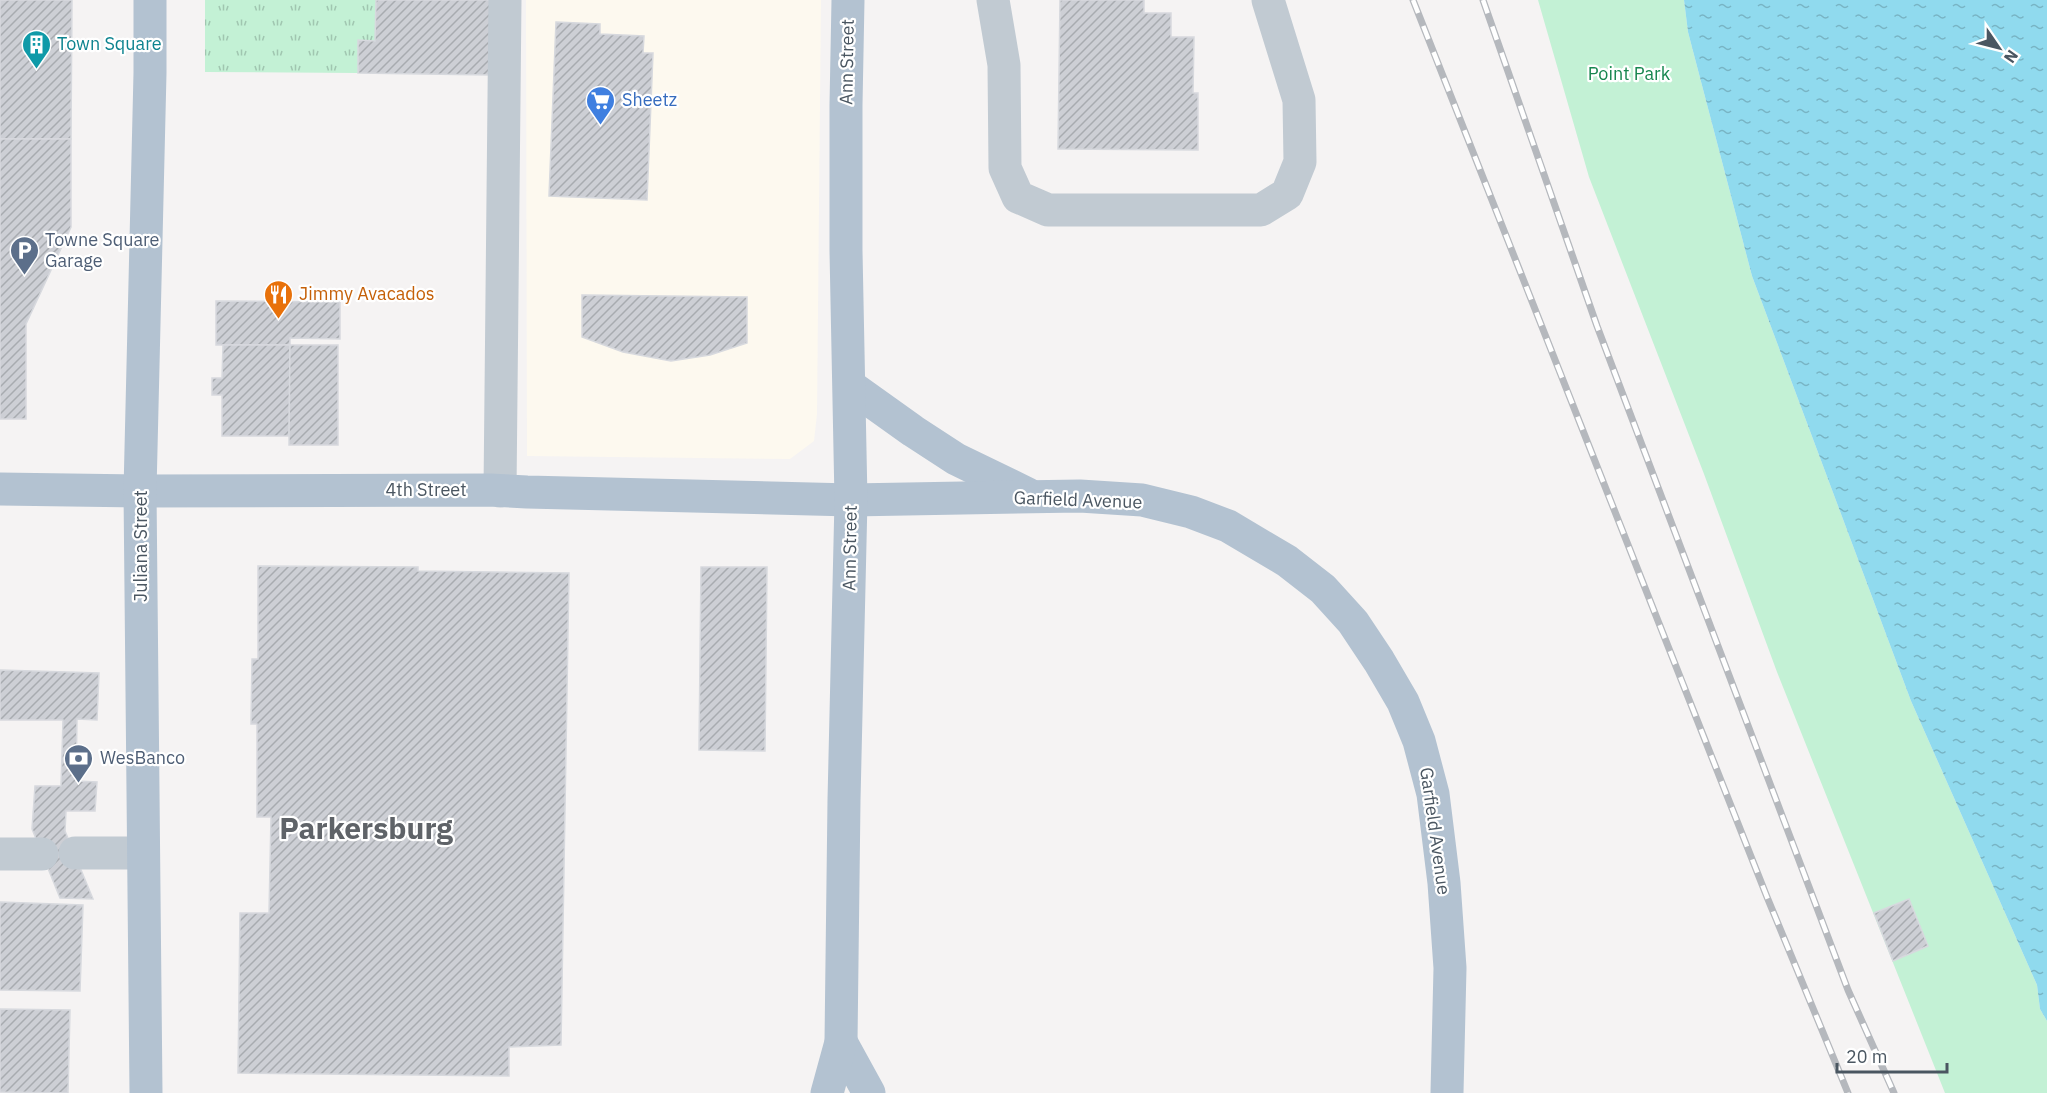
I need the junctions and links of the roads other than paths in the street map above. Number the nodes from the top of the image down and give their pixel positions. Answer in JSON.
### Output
{"nodes":[{"id":1,"x":150,"y":0,"type":"edge"},
{"id":2,"x":505,"y":0,"type":"edge"},
{"id":3,"x":848,"y":0,"type":"edge"},
{"id":4,"x":993,"y":0,"type":"edge"},
{"id":5,"x":1268,"y":0,"type":"edge"},
{"id":6,"x":850,"y":386,"type":"junction"},
{"id":7,"x":0,"y":489,"type":"edge"},
{"id":8,"x":140,"y":491,"type":"junction"},
{"id":9,"x":500,"y":491,"type":"junction"},
{"id":10,"x":1034,"y":497,"type":"junction"},
{"id":11,"x":851,"y":500,"type":"junction"},
{"id":12,"x":75,"y":853,"type":"dead end"},
{"id":13,"x":143,"y":853,"type":"junction"},
{"id":14,"x":0,"y":854,"type":"edge"},
{"id":15,"x":42,"y":854,"type":"dead end"},
{"id":16,"x":841,"y":1042,"type":"junction"},
{"id":17,"x":146,"y":1093,"type":"edge"},
{"id":18,"x":827,"y":1093,"type":"edge"},
{"id":19,"x":869,"y":1093,"type":"edge"},
{"id":20,"x":1447,"y":1093,"type":"edge"}],
"edges":[{"from":1,"to":8,"type":"main road","name":"Juliana Street"},
{"from":2,"to":9,"type":"lane"},
{"from":3,"to":6,"type":"main road","name":"Ann Street"},
{"from":4,"to":5,"type":"lane"},
{"from":6,"to":10,"type":"main road"},
{"from":6,"to":11,"type":"main road","name":"Ann Street"},
{"from":7,"to":8,"type":"main road","name":"4th Street"},
{"from":8,"to":9,"type":"main road","name":"4th Street"},
{"from":8,"to":13,"type":"main road","name":"Juliana Street"},
{"from":9,"to":11,"type":"main road","name":"4th Street"},
{"from":10,"to":11,"type":"main road","name":"Garfield Avenue"},
{"from":10,"to":20,"type":"main road","name":"Garfield Avenue"},
{"from":11,"to":16,"type":"main road","name":"Ann Street"},
{"from":12,"to":13,"type":"lane"},
{"from":13,"to":17,"type":"main road","name":"Juliana Street"},
{"from":14,"to":15,"type":"lane"},
{"from":16,"to":18,"type":"main road","name":"Ann Street"},
{"from":16,"to":19,"type":"main road"}]}
